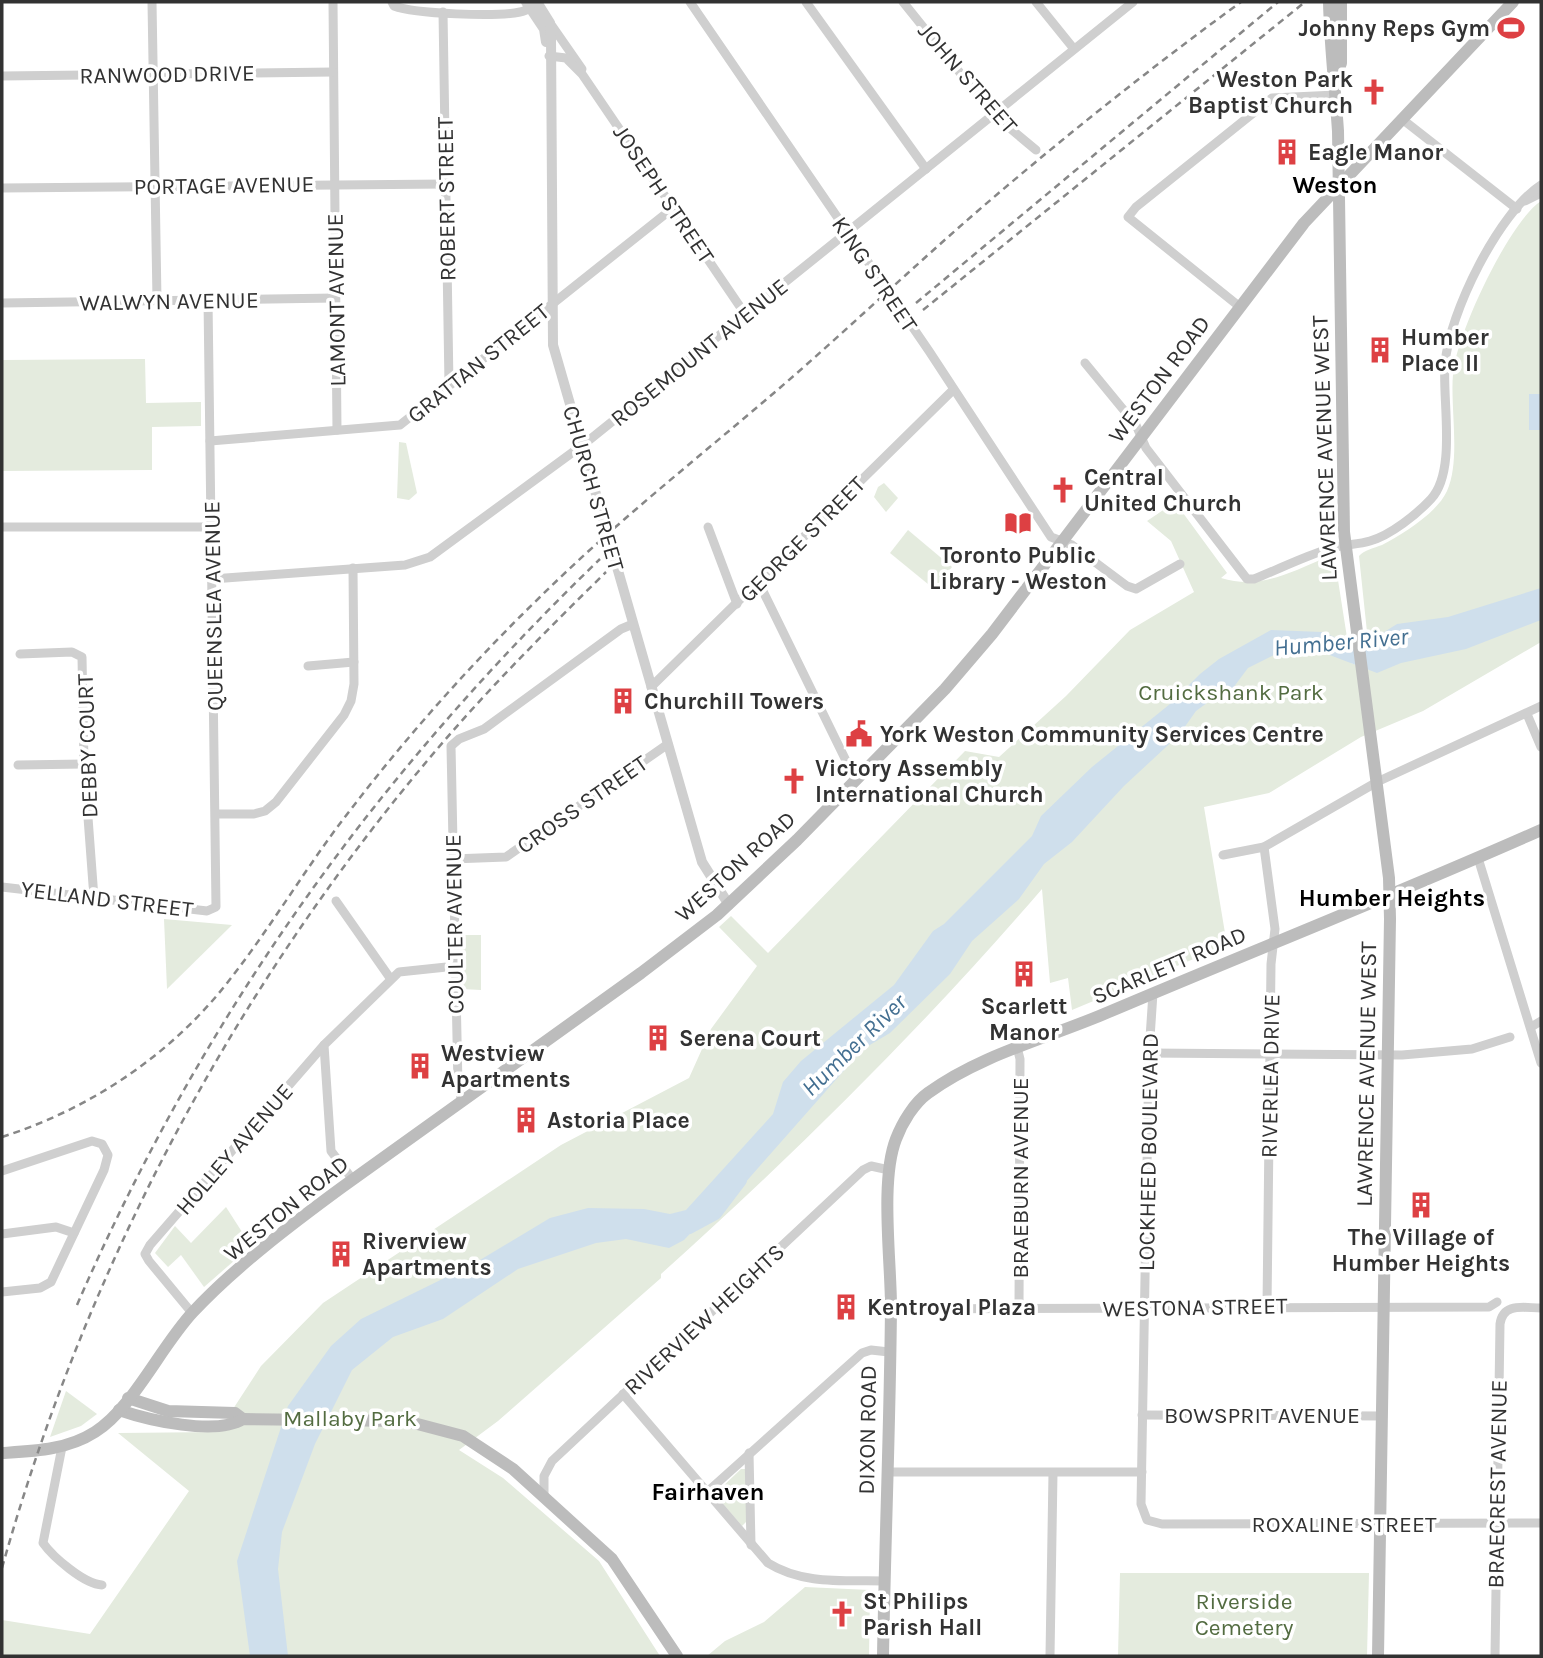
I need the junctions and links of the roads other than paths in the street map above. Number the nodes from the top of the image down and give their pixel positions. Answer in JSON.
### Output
{"nodes":[{"id":1,"x":152,"y":2,"type":"edge"},
{"id":2,"x":333,"y":2,"type":"edge"},
{"id":3,"x":690,"y":2,"type":"edge"},
{"id":4,"x":806,"y":2,"type":"edge"},
{"id":5,"x":902,"y":2,"type":"edge"},
{"id":6,"x":1036,"y":2,"type":"edge"},
{"id":7,"x":1133,"y":2,"type":"edge"},
{"id":8,"x":1329,"y":2,"type":"edge"},
{"id":9,"x":1341,"y":2,"type":"edge"},
{"id":10,"x":1513,"y":2,"type":"edge"},
{"id":11,"x":393,"y":4,"type":"edge"},
{"id":12,"x":532,"y":4,"type":"edge"},
{"id":13,"x":443,"y":12,"type":"junction"},
{"id":14,"x":550,"y":23,"type":"junction"},
{"id":15,"x":1074,"y":49,"type":"junction"},
{"id":16,"x":549,"y":56,"type":"junction"},
{"id":17,"x":333,"y":72,"type":"junction"},
{"id":18,"x":154,"y":74,"type":"junction"},
{"id":19,"x":582,"y":74,"type":"junction"},
{"id":20,"x":2,"y":76,"type":"edge"},
{"id":21,"x":1336,"y":76,"type":"junction"},
{"id":22,"x":1336,"y":95,"type":"junction"},
{"id":23,"x":994,"y":115,"type":"junction"},
{"id":24,"x":1402,"y":119,"type":"junction"},
{"id":25,"x":1036,"y":150,"type":"dead end"},
{"id":26,"x":926,"y":169,"type":"junction"},
{"id":27,"x":335,"y":183,"type":"junction"},
{"id":28,"x":446,"y":184,"type":"junction"},
{"id":29,"x":158,"y":185,"type":"junction"},
{"id":30,"x":1338,"y":185,"type":"junction"},
{"id":31,"x":1541,"y":185,"type":"edge"},
{"id":32,"x":2,"y":188,"type":"edge"},
{"id":33,"x":1541,"y":192,"type":"edge"},
{"id":34,"x":1525,"y":201,"type":"junction"},
{"id":35,"x":673,"y":208,"type":"junction"},
{"id":36,"x":1517,"y":209,"type":"junction"},
{"id":37,"x":847,"y":233,"type":"junction"},
{"id":38,"x":335,"y":298,"type":"junction"},
{"id":39,"x":157,"y":300,"type":"junction"},
{"id":40,"x":208,"y":300,"type":"junction"},
{"id":41,"x":2,"y":303,"type":"edge"},
{"id":42,"x":552,"y":304,"type":"junction"},
{"id":43,"x":1240,"y":307,"type":"junction"},
{"id":44,"x":745,"y":314,"type":"junction"},
{"id":45,"x":1085,"y":363,"type":"dead end"},
{"id":46,"x":449,"y":385,"type":"junction"},
{"id":47,"x":953,"y":390,"type":"junction"},
{"id":48,"x":337,"y":430,"type":"junction"},
{"id":49,"x":1141,"y":439,"type":"junction"},
{"id":50,"x":210,"y":441,"type":"junction"},
{"id":51,"x":581,"y":446,"type":"junction"},
{"id":52,"x":2,"y":527,"type":"edge"},
{"id":53,"x":212,"y":527,"type":"junction"},
{"id":54,"x":708,"y":527,"type":"dead end"},
{"id":55,"x":1062,"y":542,"type":"junction"},
{"id":56,"x":1346,"y":546,"type":"junction"},
{"id":57,"x":1180,"y":564,"type":"dead end"},
{"id":58,"x":353,"y":568,"type":"junction"},
{"id":59,"x":212,"y":579,"type":"junction"},
{"id":60,"x":760,"y":583,"type":"junction"},
{"id":61,"x":737,"y":604,"type":"junction"},
{"id":62,"x":633,"y":624,"type":"junction"},
{"id":63,"x":20,"y":654,"type":"dead end"},
{"id":64,"x":354,"y":662,"type":"junction"},
{"id":65,"x":308,"y":666,"type":"dead end"},
{"id":66,"x":651,"y":687,"type":"junction"},
{"id":67,"x":1541,"y":706,"type":"edge"},
{"id":68,"x":1527,"y":714,"type":"junction"},
{"id":69,"x":668,"y":744,"type":"junction"},
{"id":70,"x":1541,"y":747,"type":"edge"},
{"id":71,"x":84,"y":764,"type":"junction"},
{"id":72,"x":18,"y":765,"type":"dead end"},
{"id":73,"x":855,"y":779,"type":"junction"},
{"id":74,"x":1377,"y":782,"type":"junction"},
{"id":75,"x":216,"y":814,"type":"junction"},
{"id":76,"x":1541,"y":830,"type":"edge"},
{"id":77,"x":1265,"y":847,"type":"junction"},
{"id":78,"x":1223,"y":855,"type":"dead end"},
{"id":79,"x":1478,"y":858,"type":"junction"},
{"id":80,"x":452,"y":859,"type":"junction"},
{"id":81,"x":2,"y":887,"type":"edge"},
{"id":82,"x":1389,"y":896,"type":"junction"},
{"id":83,"x":94,"y":898,"type":"junction"},
{"id":84,"x":336,"y":901,"type":"dead end"},
{"id":85,"x":729,"y":905,"type":"junction"},
{"id":86,"x":213,"y":910,"type":"joint"},
{"id":87,"x":1273,"y":944,"type":"junction"},
{"id":88,"x":456,"y":966,"type":"junction"},
{"id":89,"x":390,"y":978,"type":"junction"},
{"id":90,"x":1153,"y":993,"type":"junction"},
{"id":91,"x":1541,"y":1021,"type":"edge"},
{"id":92,"x":1531,"y":1027,"type":"junction"},
{"id":93,"x":1510,"y":1037,"type":"dead end"},
{"id":94,"x":324,"y":1045,"type":"junction"},
{"id":95,"x":1017,"y":1047,"type":"junction"},
{"id":96,"x":1149,"y":1053,"type":"junction"},
{"id":97,"x":1271,"y":1055,"type":"junction"},
{"id":98,"x":1388,"y":1055,"type":"junction"},
{"id":99,"x":1541,"y":1063,"type":"edge"},
{"id":100,"x":462,"y":1102,"type":"junction"},
{"id":101,"x":889,"y":1170,"type":"junction"},
{"id":102,"x":2,"y":1171,"type":"edge"},
{"id":103,"x":353,"y":1180,"type":"junction"},
{"id":104,"x":890,"y":1205,"type":"joint"},
{"id":105,"x":74,"y":1233,"type":"junction"},
{"id":106,"x":2,"y":1234,"type":"edge"},
{"id":107,"x":2,"y":1292,"type":"edge"},
{"id":108,"x":1497,"y":1303,"type":"dead end"},
{"id":109,"x":1267,"y":1306,"type":"junction"},
{"id":110,"x":1384,"y":1307,"type":"junction"},
{"id":111,"x":1145,"y":1308,"type":"junction"},
{"id":112,"x":1541,"y":1308,"type":"edge"},
{"id":113,"x":891,"y":1309,"type":"junction"},
{"id":114,"x":1019,"y":1309,"type":"junction"},
{"id":115,"x":192,"y":1313,"type":"junction"},
{"id":116,"x":889,"y":1352,"type":"junction"},
{"id":117,"x":623,"y":1394,"type":"junction"},
{"id":118,"x":128,"y":1398,"type":"junction"},
{"id":119,"x":120,"y":1410,"type":"junction"},
{"id":120,"x":1142,"y":1415,"type":"junction"},
{"id":121,"x":1382,"y":1416,"type":"junction"},
{"id":122,"x":248,"y":1419,"type":"junction"},
{"id":123,"x":62,"y":1447,"type":"junction"},
{"id":124,"x":2,"y":1453,"type":"edge"},
{"id":125,"x":749,"y":1453,"type":"junction"},
{"id":126,"x":888,"y":1472,"type":"junction"},
{"id":127,"x":1142,"y":1472,"type":"junction"},
{"id":128,"x":1053,"y":1473,"type":"junction"},
{"id":129,"x":706,"y":1493,"type":"junction"},
{"id":130,"x":544,"y":1496,"type":"junction"},
{"id":131,"x":1147,"y":1520,"type":"joint"},
{"id":132,"x":1541,"y":1523,"type":"edge"},
{"id":133,"x":1380,"y":1524,"type":"junction"},
{"id":134,"x":1496,"y":1524,"type":"junction"},
{"id":135,"x":751,"y":1545,"type":"junction"},
{"id":136,"x":884,"y":1581,"type":"junction"},
{"id":137,"x":102,"y":1585,"type":"dead end"},
{"id":138,"x":677,"y":1656,"type":"edge"},
{"id":139,"x":883,"y":1656,"type":"edge"},
{"id":140,"x":1049,"y":1656,"type":"edge"},
{"id":141,"x":1378,"y":1656,"type":"edge"},
{"id":142,"x":1495,"y":1656,"type":"edge"}],
"edges":[{"from":1,"to":18,"type":"street"},
{"from":2,"to":17,"type":"street","name":"LAMONT AVENUE"},
{"from":3,"to":37,"type":"street","name":"KING STREET"},
{"from":4,"to":26,"type":"street"},
{"from":5,"to":23,"type":"street","name":"JOHN STREET"},
{"from":6,"to":15,"type":"street"},
{"from":7,"to":15,"type":"street","name":"ROSEMOUNT AVENUE"},
{"from":8,"to":21,"type":"main road","name":"LAWRENCE AVENUE WEST"},
{"from":9,"to":21,"type":"main road","name":"LAWRENCE AVENUE WEST"},
{"from":10,"to":24,"type":"main road","name":"WESTON ROAD"},
{"from":11,"to":13,"type":"street"},
{"from":12,"to":13,"type":"street"},
{"from":12,"to":14,"type":"street"},
{"from":12,"to":16,"type":"street","name":"CHURCH STREET"},
{"from":13,"to":28,"type":"street","name":"ROBERT STREET"},
{"from":14,"to":16,"type":"street","name":"CHURCH STREET"},
{"from":14,"to":19,"type":"street","name":"JOSEPH STREET"},
{"from":15,"to":23,"type":"street","name":"ROSEMOUNT AVENUE"},
{"from":16,"to":19,"type":"street","name":"JOSEPH STREET"},
{"from":16,"to":42,"type":"street","name":"CHURCH STREET"},
{"from":17,"to":18,"type":"street","name":"RANWOOD DRIVE"},
{"from":17,"to":27,"type":"street","name":"LAMONT AVENUE"},
{"from":18,"to":20,"type":"street","name":"RANWOOD DRIVE"},
{"from":18,"to":29,"type":"street"},
{"from":19,"to":35,"type":"street","name":"JOSEPH STREET"},
{"from":21,"to":22,"type":"main road","name":"LAWRENCE AVENUE WEST"},
{"from":22,"to":30,"type":"main road","name":"LAWRENCE AVENUE WEST"},
{"from":22,"to":43,"type":"street"},
{"from":23,"to":25,"type":"street","name":"JOHN STREET"},
{"from":23,"to":26,"type":"street","name":"ROSEMOUNT AVENUE"},
{"from":24,"to":30,"type":"main road","name":"WESTON ROAD"},
{"from":24,"to":36,"type":"street"},
{"from":26,"to":37,"type":"street","name":"ROSEMOUNT AVENUE"},
{"from":27,"to":28,"type":"street","name":"PORTAGE AVENUE"},
{"from":27,"to":29,"type":"street","name":"PORTAGE AVENUE"},
{"from":27,"to":38,"type":"street","name":"LAMONT AVENUE"},
{"from":28,"to":46,"type":"street","name":"ROBERT STREET"},
{"from":29,"to":32,"type":"street","name":"PORTAGE AVENUE"},
{"from":29,"to":39,"type":"street"},
{"from":30,"to":43,"type":"main road","name":"WESTON ROAD"},
{"from":30,"to":56,"type":"main road","name":"LAWRENCE AVENUE WEST"},
{"from":31,"to":34,"type":"street"},
{"from":33,"to":34,"type":"street"},
{"from":34,"to":36,"type":"street"},
{"from":35,"to":42,"type":"street","name":"GRATTAN STREET"},
{"from":35,"to":44,"type":"street","name":"JOSEPH STREET"},
{"from":36,"to":56,"type":"street"},
{"from":37,"to":44,"type":"street","name":"ROSEMOUNT AVENUE"},
{"from":37,"to":47,"type":"street","name":"KING STREET"},
{"from":38,"to":40,"type":"street","name":"WALWYN AVENUE"},
{"from":38,"to":48,"type":"street","name":"LAMONT AVENUE"},
{"from":39,"to":40,"type":"street","name":"WALWYN AVENUE"},
{"from":39,"to":41,"type":"street","name":"WALWYN AVENUE"},
{"from":40,"to":50,"type":"street","name":"QUEENSLEA AVENUE"},
{"from":42,"to":46,"type":"street","name":"GRATTAN STREET"},
{"from":42,"to":51,"type":"street","name":"CHURCH STREET"},
{"from":43,"to":49,"type":"main road","name":"WESTON ROAD"},
{"from":44,"to":51,"type":"street","name":"ROSEMOUNT AVENUE"},
{"from":45,"to":49,"type":"street"},
{"from":46,"to":48,"type":"street","name":"GRATTAN STREET"},
{"from":47,"to":55,"type":"street","name":"KING STREET"},
{"from":47,"to":60,"type":"street","name":"GEORGE STREET"},
{"from":48,"to":50,"type":"street","name":"GRATTAN STREET"},
{"from":49,"to":55,"type":"main road","name":"WESTON ROAD"},
{"from":49,"to":56,"type":"street"},
{"from":50,"to":53,"type":"street","name":"QUEENSLEA AVENUE"},
{"from":51,"to":58,"type":"street","name":"ROSEMOUNT AVENUE"},
{"from":51,"to":62,"type":"street","name":"CHURCH STREET"},
{"from":52,"to":53,"type":"street"},
{"from":53,"to":59,"type":"street","name":"QUEENSLEA AVENUE"},
{"from":54,"to":61,"type":"street"},
{"from":55,"to":57,"type":"street","name":"KING STREET"},
{"from":55,"to":73,"type":"main road","name":"WESTON ROAD"},
{"from":56,"to":74,"type":"main road","name":"LAWRENCE AVENUE WEST"},
{"from":58,"to":59,"type":"street","name":"ROSEMOUNT AVENUE"},
{"from":58,"to":64,"type":"street"},
{"from":59,"to":75,"type":"street","name":"QUEENSLEA AVENUE"},
{"from":60,"to":61,"type":"street","name":"GEORGE STREET"},
{"from":60,"to":73,"type":"street"},
{"from":61,"to":66,"type":"street","name":"GEORGE STREET"},
{"from":62,"to":66,"type":"street","name":"CHURCH STREET"},
{"from":62,"to":80,"type":"street","name":"COULTER AVENUE"},
{"from":63,"to":71,"type":"street","name":"DEBBY COURT"},
{"from":64,"to":65,"type":"street"},
{"from":64,"to":75,"type":"street"},
{"from":66,"to":69,"type":"street","name":"CHURCH STREET"},
{"from":67,"to":68,"type":"street"},
{"from":68,"to":70,"type":"street"},
{"from":68,"to":74,"type":"street"},
{"from":69,"to":80,"type":"street","name":"CROSS STREET"},
{"from":69,"to":85,"type":"street","name":"CHURCH STREET"},
{"from":71,"to":72,"type":"street"},
{"from":71,"to":83,"type":"street","name":"DEBBY COURT"},
{"from":73,"to":85,"type":"main road","name":"WESTON ROAD"},
{"from":74,"to":77,"type":"street"},
{"from":74,"to":82,"type":"main road","name":"LAWRENCE AVENUE WEST"},
{"from":75,"to":86,"type":"street","name":"QUEENSLEA AVENUE"},
{"from":76,"to":79,"type":"main road","name":"SCARLETT ROAD"},
{"from":77,"to":78,"type":"street"},
{"from":77,"to":87,"type":"street","name":"RIVERLEA DRIVE"},
{"from":79,"to":82,"type":"main road","name":"SCARLETT ROAD"},
{"from":79,"to":92,"type":"street"},
{"from":80,"to":88,"type":"street","name":"COULTER AVENUE"},
{"from":81,"to":83,"type":"street","name":"YELLAND STREET"},
{"from":82,"to":87,"type":"main road","name":"SCARLETT ROAD"},
{"from":82,"to":98,"type":"main road","name":"LAWRENCE AVENUE WEST"},
{"from":83,"to":86,"type":"street","name":"YELLAND STREET"},
{"from":84,"to":89,"type":"street"},
{"from":85,"to":100,"type":"main road","name":"WESTON ROAD"},
{"from":87,"to":90,"type":"main road","name":"SCARLETT ROAD"},
{"from":87,"to":97,"type":"street","name":"RIVERLEA DRIVE"},
{"from":88,"to":89,"type":"street"},
{"from":88,"to":100,"type":"street","name":"COULTER AVENUE"},
{"from":89,"to":94,"type":"street","name":"HOLLEY AVENUE"},
{"from":90,"to":95,"type":"main road","name":"SCARLETT ROAD"},
{"from":90,"to":96,"type":"street","name":"LOCKHEED BOULEVARD"},
{"from":91,"to":92,"type":"street"},
{"from":92,"to":99,"type":"street"},
{"from":93,"to":98,"type":"street"},
{"from":94,"to":103,"type":"street"},
{"from":94,"to":115,"type":"street","name":"HOLLEY AVENUE"},
{"from":95,"to":101,"type":"main road","name":"SCARLETT ROAD"},
{"from":95,"to":114,"type":"street","name":"BRAEBURN AVENUE"},
{"from":96,"to":97,"type":"street"},
{"from":96,"to":111,"type":"street","name":"LOCKHEED BOULEVARD"},
{"from":97,"to":98,"type":"street"},
{"from":97,"to":109,"type":"street","name":"RIVERLEA DRIVE"},
{"from":98,"to":110,"type":"main road","name":"LAWRENCE AVENUE WEST"},
{"from":100,"to":103,"type":"main road","name":"WESTON ROAD"},
{"from":101,"to":104,"type":"main road","name":"SCARLETT ROAD"},
{"from":101,"to":117,"type":"street","name":"RIVERVIEW HEIGHTS"},
{"from":102,"to":105,"type":"street"},
{"from":103,"to":115,"type":"main road","name":"WESTON ROAD"},
{"from":104,"to":113,"type":"main road","name":"DIXON ROAD"},
{"from":105,"to":106,"type":"street"},
{"from":105,"to":107,"type":"street"},
{"from":108,"to":110,"type":"street","name":"WESTONA STREET"},
{"from":109,"to":110,"type":"street","name":"WESTONA STREET"},
{"from":109,"to":111,"type":"street","name":"WESTONA STREET"},
{"from":110,"to":121,"type":"main road","name":"LAWRENCE AVENUE WEST"},
{"from":111,"to":114,"type":"street","name":"WESTONA STREET"},
{"from":111,"to":120,"type":"street","name":"LOCKHEED BOULEVARD"},
{"from":112,"to":134,"type":"street","name":"BRAECREST AVENUE"},
{"from":113,"to":114,"type":"street","name":"WESTONA STREET"},
{"from":113,"to":116,"type":"main road","name":"DIXON ROAD"},
{"from":115,"to":118,"type":"main road","name":"WESTON ROAD"},
{"from":116,"to":125,"type":"street"},
{"from":116,"to":126,"type":"main road","name":"DIXON ROAD"},
{"from":117,"to":129,"type":"street"},
{"from":117,"to":130,"type":"street","name":"RIVERVIEW HEIGHTS"},
{"from":118,"to":119,"type":"main road","name":"WESTON ROAD"},
{"from":118,"to":122,"type":"main road"},
{"from":119,"to":122,"type":"main road"},
{"from":119,"to":123,"type":"main road","name":"WESTON ROAD"},
{"from":120,"to":121,"type":"street","name":"BOWSPRIT AVENUE"},
{"from":120,"to":127,"type":"street","name":"LOCKHEED BOULEVARD"},
{"from":121,"to":133,"type":"main road","name":"LAWRENCE AVENUE WEST"},
{"from":122,"to":130,"type":"main road"},
{"from":123,"to":124,"type":"main road","name":"WESTON ROAD"},
{"from":123,"to":137,"type":"street"},
{"from":125,"to":129,"type":"street"},
{"from":125,"to":135,"type":"street"},
{"from":126,"to":128,"type":"street"},
{"from":126,"to":136,"type":"main road","name":"DIXON ROAD"},
{"from":127,"to":128,"type":"street"},
{"from":127,"to":131,"type":"street","name":"LOCKHEED BOULEVARD"},
{"from":128,"to":140,"type":"street"},
{"from":129,"to":135,"type":"street"},
{"from":130,"to":138,"type":"main road"},
{"from":131,"to":133,"type":"street","name":"ROXALINE STREET"},
{"from":132,"to":134,"type":"street","name":"ROXALINE STREET"},
{"from":133,"to":134,"type":"street","name":"ROXALINE STREET"},
{"from":133,"to":141,"type":"main road","name":"LAWRENCE AVENUE WEST"},
{"from":134,"to":142,"type":"street","name":"BRAECREST AVENUE"},
{"from":135,"to":136,"type":"street"},
{"from":136,"to":139,"type":"main road","name":"DIXON ROAD"}]}
